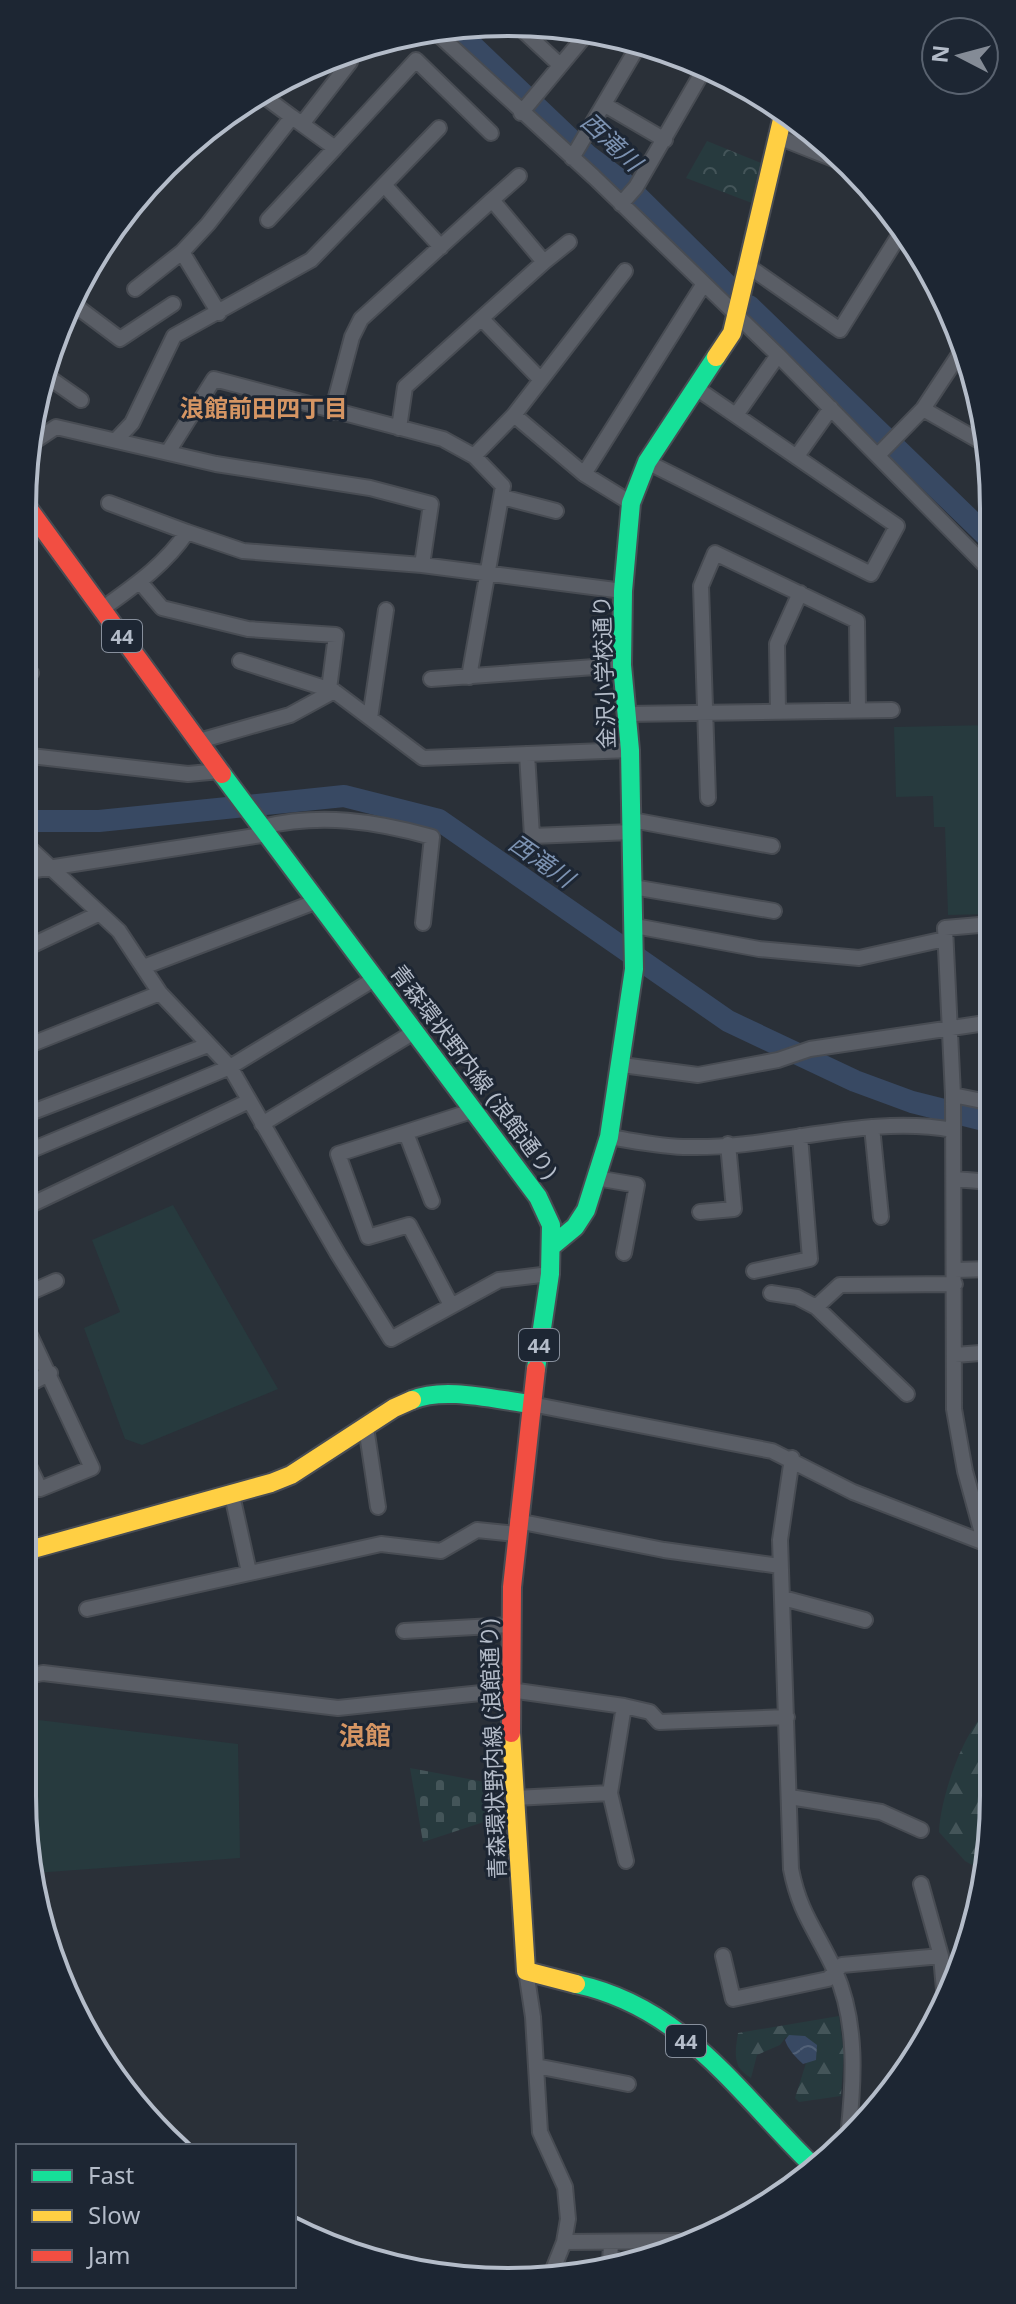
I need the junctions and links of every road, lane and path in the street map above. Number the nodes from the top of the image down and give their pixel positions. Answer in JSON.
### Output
{"nodes":[{"id":1,"x":530,"y":37,"type":"edge"},
{"id":2,"x":445,"y":40,"type":"edge"},
{"id":3,"x":580,"y":42,"type":"edge"},
{"id":4,"x":634,"y":53,"type":"edge"},
{"id":5,"x":348,"y":64,"type":"edge"},
{"id":6,"x":560,"y":65,"type":"junction"},
{"id":7,"x":700,"y":77,"type":"edge"},
{"id":8,"x":270,"y":101,"type":"edge"},
{"id":9,"x":528,"y":104,"type":"junction"},
{"id":10,"x":605,"y":105,"type":"junction"},
{"id":11,"x":297,"y":121,"type":"junction"},
{"id":12,"x":781,"y":124,"type":"edge"},
{"id":13,"x":439,"y":128,"type":"dead end"},
{"id":14,"x":491,"y":133,"type":"dead end"},
{"id":15,"x":778,"y":137,"type":"junction"},
{"id":16,"x":665,"y":140,"type":"junction"},
{"id":17,"x":335,"y":148,"type":"junction"},
{"id":18,"x":577,"y":151,"type":"junction"},
{"id":19,"x":820,"y":153,"type":"edge"},
{"id":20,"x":519,"y":176,"type":"dead end"},
{"id":21,"x":386,"y":187,"type":"junction"},
{"id":22,"x":629,"y":195,"type":"junction"},
{"id":23,"x":492,"y":200,"type":"junction"},
{"id":24,"x":268,"y":220,"type":"dead end"},
{"id":25,"x":896,"y":240,"type":"edge"},
{"id":26,"x":569,"y":242,"type":"dead end"},
{"id":27,"x":441,"y":247,"type":"junction"},
{"id":28,"x":182,"y":252,"type":"junction"},
{"id":29,"x":544,"y":262,"type":"junction"},
{"id":30,"x":748,"y":266,"type":"junction"},
{"id":31,"x":625,"y":271,"type":"dead end"},
{"id":32,"x":703,"y":285,"type":"junction"},
{"id":33,"x":135,"y":289,"type":"dead end"},
{"id":34,"x":173,"y":304,"type":"dead end"},
{"id":35,"x":80,"y":309,"type":"edge"},
{"id":36,"x":219,"y":313,"type":"junction"},
{"id":37,"x":737,"y":318,"type":"junction"},
{"id":38,"x":482,"y":319,"type":"junction"},
{"id":39,"x":778,"y":355,"type":"junction"},
{"id":40,"x":956,"y":359,"type":"edge"},
{"id":41,"x":541,"y":380,"type":"junction"},
{"id":42,"x":54,"y":381,"type":"edge"},
{"id":43,"x":696,"y":388,"type":"junction"},
{"id":44,"x":81,"y":400,"type":"dead end"},
{"id":45,"x":831,"y":408,"type":"junction"},
{"id":46,"x":923,"y":409,"type":"junction"},
{"id":47,"x":332,"y":412,"type":"junction"},
{"id":48,"x":514,"y":415,"type":"junction"},
{"id":49,"x":736,"y":415,"type":"junction"},
{"id":50,"x":399,"y":428,"type":"junction"},
{"id":51,"x":42,"y":437,"type":"edge"},
{"id":52,"x":975,"y":438,"type":"edge"},
{"id":53,"x":116,"y":440,"type":"junction"},
{"id":54,"x":887,"y":447,"type":"junction"},
{"id":55,"x":168,"y":452,"type":"junction"},
{"id":56,"x":474,"y":456,"type":"junction"},
{"id":57,"x":797,"y":456,"type":"junction"},
{"id":58,"x":647,"y":462,"type":"junction"},
{"id":59,"x":584,"y":474,"type":"junction"},
{"id":60,"x":502,"y":497,"type":"junction"},
{"id":61,"x":109,"y":503,"type":"dead end"},
{"id":62,"x":631,"y":503,"type":"junction"},
{"id":63,"x":556,"y":511,"type":"dead end"},
{"id":64,"x":36,"y":519,"type":"edge"},
{"id":65,"x":187,"y":532,"type":"junction"},
{"id":66,"x":980,"y":552,"type":"edge"},
{"id":67,"x":422,"y":565,"type":"junction"},
{"id":68,"x":489,"y":573,"type":"junction"},
{"id":69,"x":140,"y":582,"type":"junction"},
{"id":70,"x":623,"y":591,"type":"junction"},
{"id":71,"x":800,"y":593,"type":"junction"},
{"id":72,"x":102,"y":609,"type":"junction"},
{"id":73,"x":386,"y":610,"type":"dead end"},
{"id":74,"x":240,"y":661,"type":"dead end"},
{"id":75,"x":622,"y":665,"type":"junction"},
{"id":76,"x":469,"y":677,"type":"junction"},
{"id":77,"x":431,"y":679,"type":"dead end"},
{"id":78,"x":332,"y":690,"type":"junction"},
{"id":79,"x":858,"y":710,"type":"junction"},
{"id":80,"x":892,"y":710,"type":"dead end"},
{"id":81,"x":778,"y":712,"type":"junction"},
{"id":82,"x":704,"y":713,"type":"junction"},
{"id":83,"x":626,"y":714,"type":"junction"},
{"id":84,"x":370,"y":718,"type":"junction"},
{"id":85,"x":199,"y":741,"type":"junction"},
{"id":86,"x":630,"y":750,"type":"junction"},
{"id":87,"x":527,"y":754,"type":"junction"},
{"id":88,"x":36,"y":757,"type":"edge"},
{"id":89,"x":220,"y":771,"type":"junction"},
{"id":90,"x":708,"y":798,"type":"dead end"},
{"id":91,"x":261,"y":825,"type":"junction"},
{"id":92,"x":632,"y":826,"type":"junction"},
{"id":93,"x":772,"y":846,"type":"dead end"},
{"id":94,"x":36,"y":853,"type":"edge"},
{"id":95,"x":52,"y":867,"type":"junction"},
{"id":96,"x":36,"y":870,"type":"edge"},
{"id":97,"x":633,"y":887,"type":"junction"},
{"id":98,"x":315,"y":902,"type":"junction"},
{"id":99,"x":774,"y":911,"type":"dead end"},
{"id":100,"x":98,"y":914,"type":"junction"},
{"id":101,"x":423,"y":923,"type":"dead end"},
{"id":102,"x":980,"y":925,"type":"edge"},
{"id":103,"x":635,"y":934,"type":"junction"},
{"id":104,"x":945,"y":939,"type":"junction"},
{"id":105,"x":36,"y":943,"type":"edge"},
{"id":106,"x":146,"y":966,"type":"junction"},
{"id":107,"x":376,"y":978,"type":"junction"},
{"id":108,"x":160,"y":993,"type":"junction"},
{"id":109,"x":980,"y":1024,"type":"edge"},
{"id":110,"x":948,"y":1031,"type":"junction"},
{"id":111,"x":414,"y":1032,"type":"junction"},
{"id":112,"x":36,"y":1042,"type":"edge"},
{"id":113,"x":208,"y":1045,"type":"junction"},
{"id":114,"x":622,"y":1065,"type":"junction"},
{"id":115,"x":230,"y":1067,"type":"junction"},
{"id":116,"x":953,"y":1098,"type":"junction"},
{"id":117,"x":249,"y":1101,"type":"junction"},
{"id":118,"x":980,"y":1101,"type":"edge"},
{"id":119,"x":475,"y":1110,"type":"junction"},
{"id":120,"x":36,"y":1111,"type":"edge"},
{"id":121,"x":262,"y":1124,"type":"junction"},
{"id":122,"x":872,"y":1127,"type":"junction"},
{"id":123,"x":953,"y":1127,"type":"junction"},
{"id":124,"x":406,"y":1133,"type":"junction"},
{"id":125,"x":800,"y":1136,"type":"junction"},
{"id":126,"x":609,"y":1137,"type":"junction"},
{"id":127,"x":728,"y":1144,"type":"junction"},
{"id":128,"x":36,"y":1148,"type":"edge"},
{"id":129,"x":596,"y":1178,"type":"junction"},
{"id":130,"x":954,"y":1179,"type":"junction"},
{"id":131,"x":980,"y":1181,"type":"edge"},
{"id":132,"x":36,"y":1199,"type":"edge"},
{"id":133,"x":432,"y":1201,"type":"dead end"},
{"id":134,"x":700,"y":1212,"type":"dead end"},
{"id":135,"x":881,"y":1217,"type":"dead end"},
{"id":136,"x":552,"y":1246,"type":"junction"},
{"id":137,"x":624,"y":1253,"type":"dead end"},
{"id":138,"x":754,"y":1271,"type":"dead end"},
{"id":139,"x":980,"y":1272,"type":"edge"},
{"id":140,"x":550,"y":1274,"type":"junction"},
{"id":141,"x":955,"y":1277,"type":"junction"},
{"id":142,"x":56,"y":1281,"type":"dead end"},
{"id":143,"x":36,"y":1290,"type":"edge"},
{"id":144,"x":771,"y":1293,"type":"dead end"},
{"id":145,"x":451,"y":1305,"type":"junction"},
{"id":146,"x":816,"y":1307,"type":"junction"},
{"id":147,"x":36,"y":1346,"type":"edge"},
{"id":148,"x":980,"y":1353,"type":"edge"},
{"id":149,"x":955,"y":1355,"type":"junction"},
{"id":150,"x":50,"y":1373,"type":"junction"},
{"id":151,"x":36,"y":1380,"type":"edge"},
{"id":152,"x":907,"y":1394,"type":"dead end"},
{"id":153,"x":531,"y":1404,"type":"junction"},
{"id":154,"x":366,"y":1427,"type":"junction"},
{"id":155,"x":792,"y":1458,"type":"junction"},
{"id":156,"x":36,"y":1481,"type":"edge"},
{"id":157,"x":232,"y":1495,"type":"junction"},
{"id":158,"x":378,"y":1507,"type":"dead end"},
{"id":159,"x":980,"y":1517,"type":"edge"},
{"id":160,"x":516,"y":1528,"type":"junction"},
{"id":161,"x":980,"y":1541,"type":"edge"},
{"id":162,"x":36,"y":1548,"type":"edge"},
{"id":163,"x":780,"y":1566,"type":"junction"},
{"id":164,"x":249,"y":1572,"type":"junction"},
{"id":165,"x":783,"y":1598,"type":"junction"},
{"id":166,"x":87,"y":1609,"type":"dead end"},
{"id":167,"x":865,"y":1620,"type":"dead end"},
{"id":168,"x":511,"y":1625,"type":"junction"},
{"id":169,"x":404,"y":1631,"type":"dead end"},
{"id":170,"x":36,"y":1674,"type":"edge"},
{"id":171,"x":510,"y":1690,"type":"junction"},
{"id":172,"x":624,"y":1706,"type":"junction"},
{"id":173,"x":787,"y":1717,"type":"junction"},
{"id":174,"x":610,"y":1793,"type":"junction"},
{"id":175,"x":790,"y":1797,"type":"junction"},
{"id":176,"x":515,"y":1798,"type":"junction"},
{"id":177,"x":921,"y":1830,"type":"dead end"},
{"id":178,"x":626,"y":1861,"type":"dead end"},
{"id":179,"x":921,"y":1884,"type":"dead end"},
{"id":180,"x":723,"y":1956,"type":"dead end"},
{"id":181,"x":941,"y":1956,"type":"junction"},
{"id":182,"x":526,"y":1971,"type":"junction"},
{"id":183,"x":835,"y":1971,"type":"junction"},
{"id":184,"x":946,"y":1972,"type":"edge"},
{"id":185,"x":536,"y":2066,"type":"junction"},
{"id":186,"x":628,"y":2084,"type":"dead end"},
{"id":187,"x":849,"y":2123,"type":"edge"},
{"id":188,"x":807,"y":2160,"type":"edge"},
{"id":189,"x":665,"y":2241,"type":"edge"},
{"id":190,"x":564,"y":2242,"type":"junction"},
{"id":191,"x":611,"y":2242,"type":"junction"},
{"id":192,"x":610,"y":2257,"type":"edge"},
{"id":193,"x":555,"y":2265,"type":"edge"}],
"edges":[{"from":1,"to":6,"type":"street"},
{"from":2,"to":9,"type":"street"},
{"from":3,"to":6,"type":"street"},
{"from":4,"to":10,"type":"street"},
{"from":5,"to":11,"type":"street"},
{"from":6,"to":9,"type":"street"},
{"from":7,"to":16,"type":"street"},
{"from":8,"to":11,"type":"street"},
{"from":9,"to":18,"type":"street"},
{"from":10,"to":16,"type":"street"},
{"from":10,"to":18,"type":"street"},
{"from":11,"to":17,"type":"street"},
{"from":11,"to":28,"type":"street"},
{"from":12,"to":15,"type":"main road","name":"金沢小学校通り"},
{"from":13,"to":21,"type":"street"},
{"from":14,"to":17,"type":"street"},
{"from":15,"to":19,"type":"street"},
{"from":15,"to":30,"type":"main road","name":"金沢小学校通り"},
{"from":16,"to":22,"type":"street"},
{"from":17,"to":24,"type":"street"},
{"from":18,"to":22,"type":"street"},
{"from":20,"to":23,"type":"street"},
{"from":21,"to":27,"type":"street"},
{"from":21,"to":36,"type":"street"},
{"from":22,"to":32,"type":"street"},
{"from":23,"to":27,"type":"street"},
{"from":23,"to":29,"type":"street"},
{"from":25,"to":30,"type":"street"},
{"from":26,"to":29,"type":"street"},
{"from":27,"to":47,"type":"street"},
{"from":28,"to":33,"type":"street"},
{"from":28,"to":36,"type":"street"},
{"from":29,"to":38,"type":"street"},
{"from":30,"to":37,"type":"main road","name":"金沢小学校通り"},
{"from":31,"to":41,"type":"street"},
{"from":32,"to":37,"type":"street"},
{"from":32,"to":59,"type":"street"},
{"from":34,"to":35,"type":"street"},
{"from":36,"to":53,"type":"street"},
{"from":37,"to":39,"type":"street"},
{"from":37,"to":43,"type":"main road","name":"金沢小学校通り"},
{"from":38,"to":41,"type":"street"},
{"from":38,"to":50,"type":"street"},
{"from":39,"to":45,"type":"street"},
{"from":39,"to":49,"type":"street"},
{"from":40,"to":46,"type":"street"},
{"from":41,"to":48,"type":"street"},
{"from":42,"to":44,"type":"street"},
{"from":43,"to":49,"type":"street"},
{"from":43,"to":58,"type":"main road","name":"金沢小学校通り"},
{"from":45,"to":54,"type":"street"},
{"from":45,"to":57,"type":"street"},
{"from":46,"to":52,"type":"street"},
{"from":46,"to":54,"type":"street"},
{"from":47,"to":50,"type":"street"},
{"from":47,"to":55,"type":"street"},
{"from":48,"to":56,"type":"street"},
{"from":48,"to":59,"type":"street"},
{"from":49,"to":57,"type":"street"},
{"from":50,"to":56,"type":"street"},
{"from":51,"to":53,"type":"street"},
{"from":53,"to":55,"type":"street"},
{"from":54,"to":66,"type":"street"},
{"from":55,"to":67,"type":"street"},
{"from":56,"to":60,"type":"street"},
{"from":57,"to":58,"type":"street"},
{"from":58,"to":62,"type":"main road","name":"金沢小学校通り"},
{"from":59,"to":62,"type":"street"},
{"from":60,"to":63,"type":"street"},
{"from":60,"to":68,"type":"street"},
{"from":61,"to":65,"type":"street"},
{"from":62,"to":70,"type":"main road","name":"金沢小学校通り"},
{"from":64,"to":72,"type":"main road","name":"青森環状野内線 (浪館通り)","number":"44"},
{"from":65,"to":67,"type":"street"},
{"from":65,"to":69,"type":"street"},
{"from":67,"to":68,"type":"street"},
{"from":68,"to":70,"type":"street"},
{"from":68,"to":76,"type":"street"},
{"from":69,"to":72,"type":"street"},
{"from":69,"to":78,"type":"street"},
{"from":70,"to":75,"type":"main road","name":"金沢小学校通り"},
{"from":71,"to":79,"type":"street"},
{"from":71,"to":81,"type":"street"},
{"from":71,"to":82,"type":"street"},
{"from":72,"to":85,"type":"main road","name":"青森環状野内線 (浪館通り)","number":"44"},
{"from":73,"to":84,"type":"street"},
{"from":74,"to":78,"type":"street"},
{"from":75,"to":76,"type":"street"},
{"from":75,"to":83,"type":"main road","name":"金沢小学校通り"},
{"from":76,"to":77,"type":"street"},
{"from":78,"to":84,"type":"street"},
{"from":78,"to":85,"type":"street"},
{"from":79,"to":80,"type":"street"},
{"from":79,"to":81,"type":"street"},
{"from":81,"to":82,"type":"street"},
{"from":82,"to":83,"type":"street"},
{"from":82,"to":90,"type":"street"},
{"from":83,"to":86,"type":"main road","name":"金沢小学校通り"},
{"from":84,"to":87,"type":"street"},
{"from":85,"to":89,"type":"main road","name":"青森環状野内線 (浪館通り)","number":"44"},
{"from":86,"to":87,"type":"street"},
{"from":86,"to":92,"type":"main road","name":"金沢小学校通り"},
{"from":87,"to":92,"type":"street"},
{"from":88,"to":89,"type":"street"},
{"from":89,"to":91,"type":"main road","name":"青森環状野内線 (浪館通り)","number":"44"},
{"from":91,"to":95,"type":"street"},
{"from":91,"to":98,"type":"main road","name":"青森環状野内線 (浪館通り)","number":"44"},
{"from":91,"to":101,"type":"street"},
{"from":92,"to":93,"type":"street"},
{"from":92,"to":97,"type":"main road","name":"金沢小学校通り"},
{"from":94,"to":95,"type":"street"},
{"from":95,"to":96,"type":"street"},
{"from":95,"to":100,"type":"street"},
{"from":97,"to":99,"type":"street"},
{"from":97,"to":103,"type":"main road","name":"金沢小学校通り"},
{"from":98,"to":106,"type":"street"},
{"from":98,"to":107,"type":"main road","name":"青森環状野内線 (浪館通り)","number":"44"},
{"from":100,"to":105,"type":"street"},
{"from":100,"to":106,"type":"street"},
{"from":102,"to":104,"type":"street"},
{"from":103,"to":104,"type":"street"},
{"from":103,"to":114,"type":"main road","name":"金沢小学校通り"},
{"from":104,"to":110,"type":"street"},
{"from":106,"to":108,"type":"street"},
{"from":107,"to":111,"type":"main road","name":"青森環状野内線 (浪館通り)","number":"44"},
{"from":107,"to":115,"type":"street"},
{"from":108,"to":112,"type":"street"},
{"from":108,"to":113,"type":"street"},
{"from":109,"to":110,"type":"street"},
{"from":110,"to":114,"type":"street"},
{"from":110,"to":116,"type":"street"},
{"from":111,"to":119,"type":"main road","name":"青森環状野内線 (浪館通り)","number":"44"},
{"from":111,"to":121,"type":"street"},
{"from":113,"to":115,"type":"street"},
{"from":113,"to":120,"type":"street"},
{"from":114,"to":126,"type":"main road","name":"金沢小学校通り"},
{"from":115,"to":117,"type":"street"},
{"from":115,"to":128,"type":"street"},
{"from":116,"to":118,"type":"street"},
{"from":116,"to":123,"type":"street"},
{"from":117,"to":121,"type":"street"},
{"from":117,"to":132,"type":"street"},
{"from":119,"to":124,"type":"street"},
{"from":119,"to":136,"type":"main road","name":"青森環状野内線 (浪館通り)","number":"44"},
{"from":121,"to":145,"type":"street"},
{"from":122,"to":123,"type":"street"},
{"from":122,"to":125,"type":"street"},
{"from":122,"to":135,"type":"street"},
{"from":123,"to":130,"type":"street"},
{"from":124,"to":133,"type":"street"},
{"from":124,"to":145,"type":"street"},
{"from":125,"to":127,"type":"street"},
{"from":125,"to":138,"type":"street"},
{"from":126,"to":127,"type":"street"},
{"from":126,"to":129,"type":"main road","name":"金沢小学校通り"},
{"from":127,"to":134,"type":"street"},
{"from":129,"to":136,"type":"main road","name":"金沢小学校通り"},
{"from":129,"to":137,"type":"street"},
{"from":130,"to":131,"type":"street"},
{"from":130,"to":141,"type":"street"},
{"from":136,"to":140,"type":"main road","name":"青森環状野内線 (浪館通り)","number":"44"},
{"from":139,"to":141,"type":"street"},
{"from":140,"to":145,"type":"street"},
{"from":140,"to":153,"type":"main road","name":"青森環状野内線 (浪館通り)","number":"44"},
{"from":141,"to":146,"type":"street"},
{"from":141,"to":149,"type":"street"},
{"from":142,"to":143,"type":"street"},
{"from":144,"to":146,"type":"street"},
{"from":146,"to":152,"type":"street"},
{"from":147,"to":150,"type":"street"},
{"from":148,"to":149,"type":"street"},
{"from":149,"to":159,"type":"street"},
{"from":150,"to":151,"type":"street"},
{"from":150,"to":156,"type":"street"},
{"from":153,"to":154,"type":"main road"},
{"from":153,"to":155,"type":"street"},
{"from":153,"to":160,"type":"main road","name":"青森環状野内線 (浪館通り)","number":"44"},
{"from":154,"to":157,"type":"main road"},
{"from":154,"to":158,"type":"street"},
{"from":155,"to":161,"type":"street"},
{"from":155,"to":163,"type":"street"},
{"from":157,"to":162,"type":"main road"},
{"from":157,"to":164,"type":"street"},
{"from":160,"to":163,"type":"street"},
{"from":160,"to":164,"type":"street"},
{"from":160,"to":168,"type":"main road","name":"青森環状野内線 (浪館通り)","number":"44"},
{"from":163,"to":165,"type":"street"},
{"from":164,"to":166,"type":"street"},
{"from":165,"to":167,"type":"street"},
{"from":165,"to":173,"type":"street"},
{"from":168,"to":169,"type":"street"},
{"from":168,"to":171,"type":"main road","name":"青森環状野内線 (浪館通り)","number":"44"},
{"from":170,"to":171,"type":"street"},
{"from":171,"to":172,"type":"street"},
{"from":171,"to":176,"type":"main road","name":"青森環状野内線 (浪館通り)","number":"44"},
{"from":172,"to":173,"type":"street"},
{"from":172,"to":174,"type":"street"},
{"from":173,"to":175,"type":"street"},
{"from":174,"to":176,"type":"street"},
{"from":174,"to":178,"type":"street"},
{"from":175,"to":177,"type":"street"},
{"from":175,"to":183,"type":"street"},
{"from":176,"to":182,"type":"main road","name":"青森環状野内線 (浪館通り)","number":"44"},
{"from":179,"to":181,"type":"street"},
{"from":180,"to":183,"type":"street"},
{"from":181,"to":183,"type":"street"},
{"from":181,"to":184,"type":"street"},
{"from":182,"to":185,"type":"street"},
{"from":182,"to":188,"type":"main road","number":"44"},
{"from":183,"to":187,"type":"street"},
{"from":185,"to":186,"type":"street"},
{"from":185,"to":190,"type":"street"},
{"from":189,"to":191,"type":"street"},
{"from":190,"to":191,"type":"street"},
{"from":190,"to":193,"type":"street"},
{"from":191,"to":192,"type":"street"}]}
